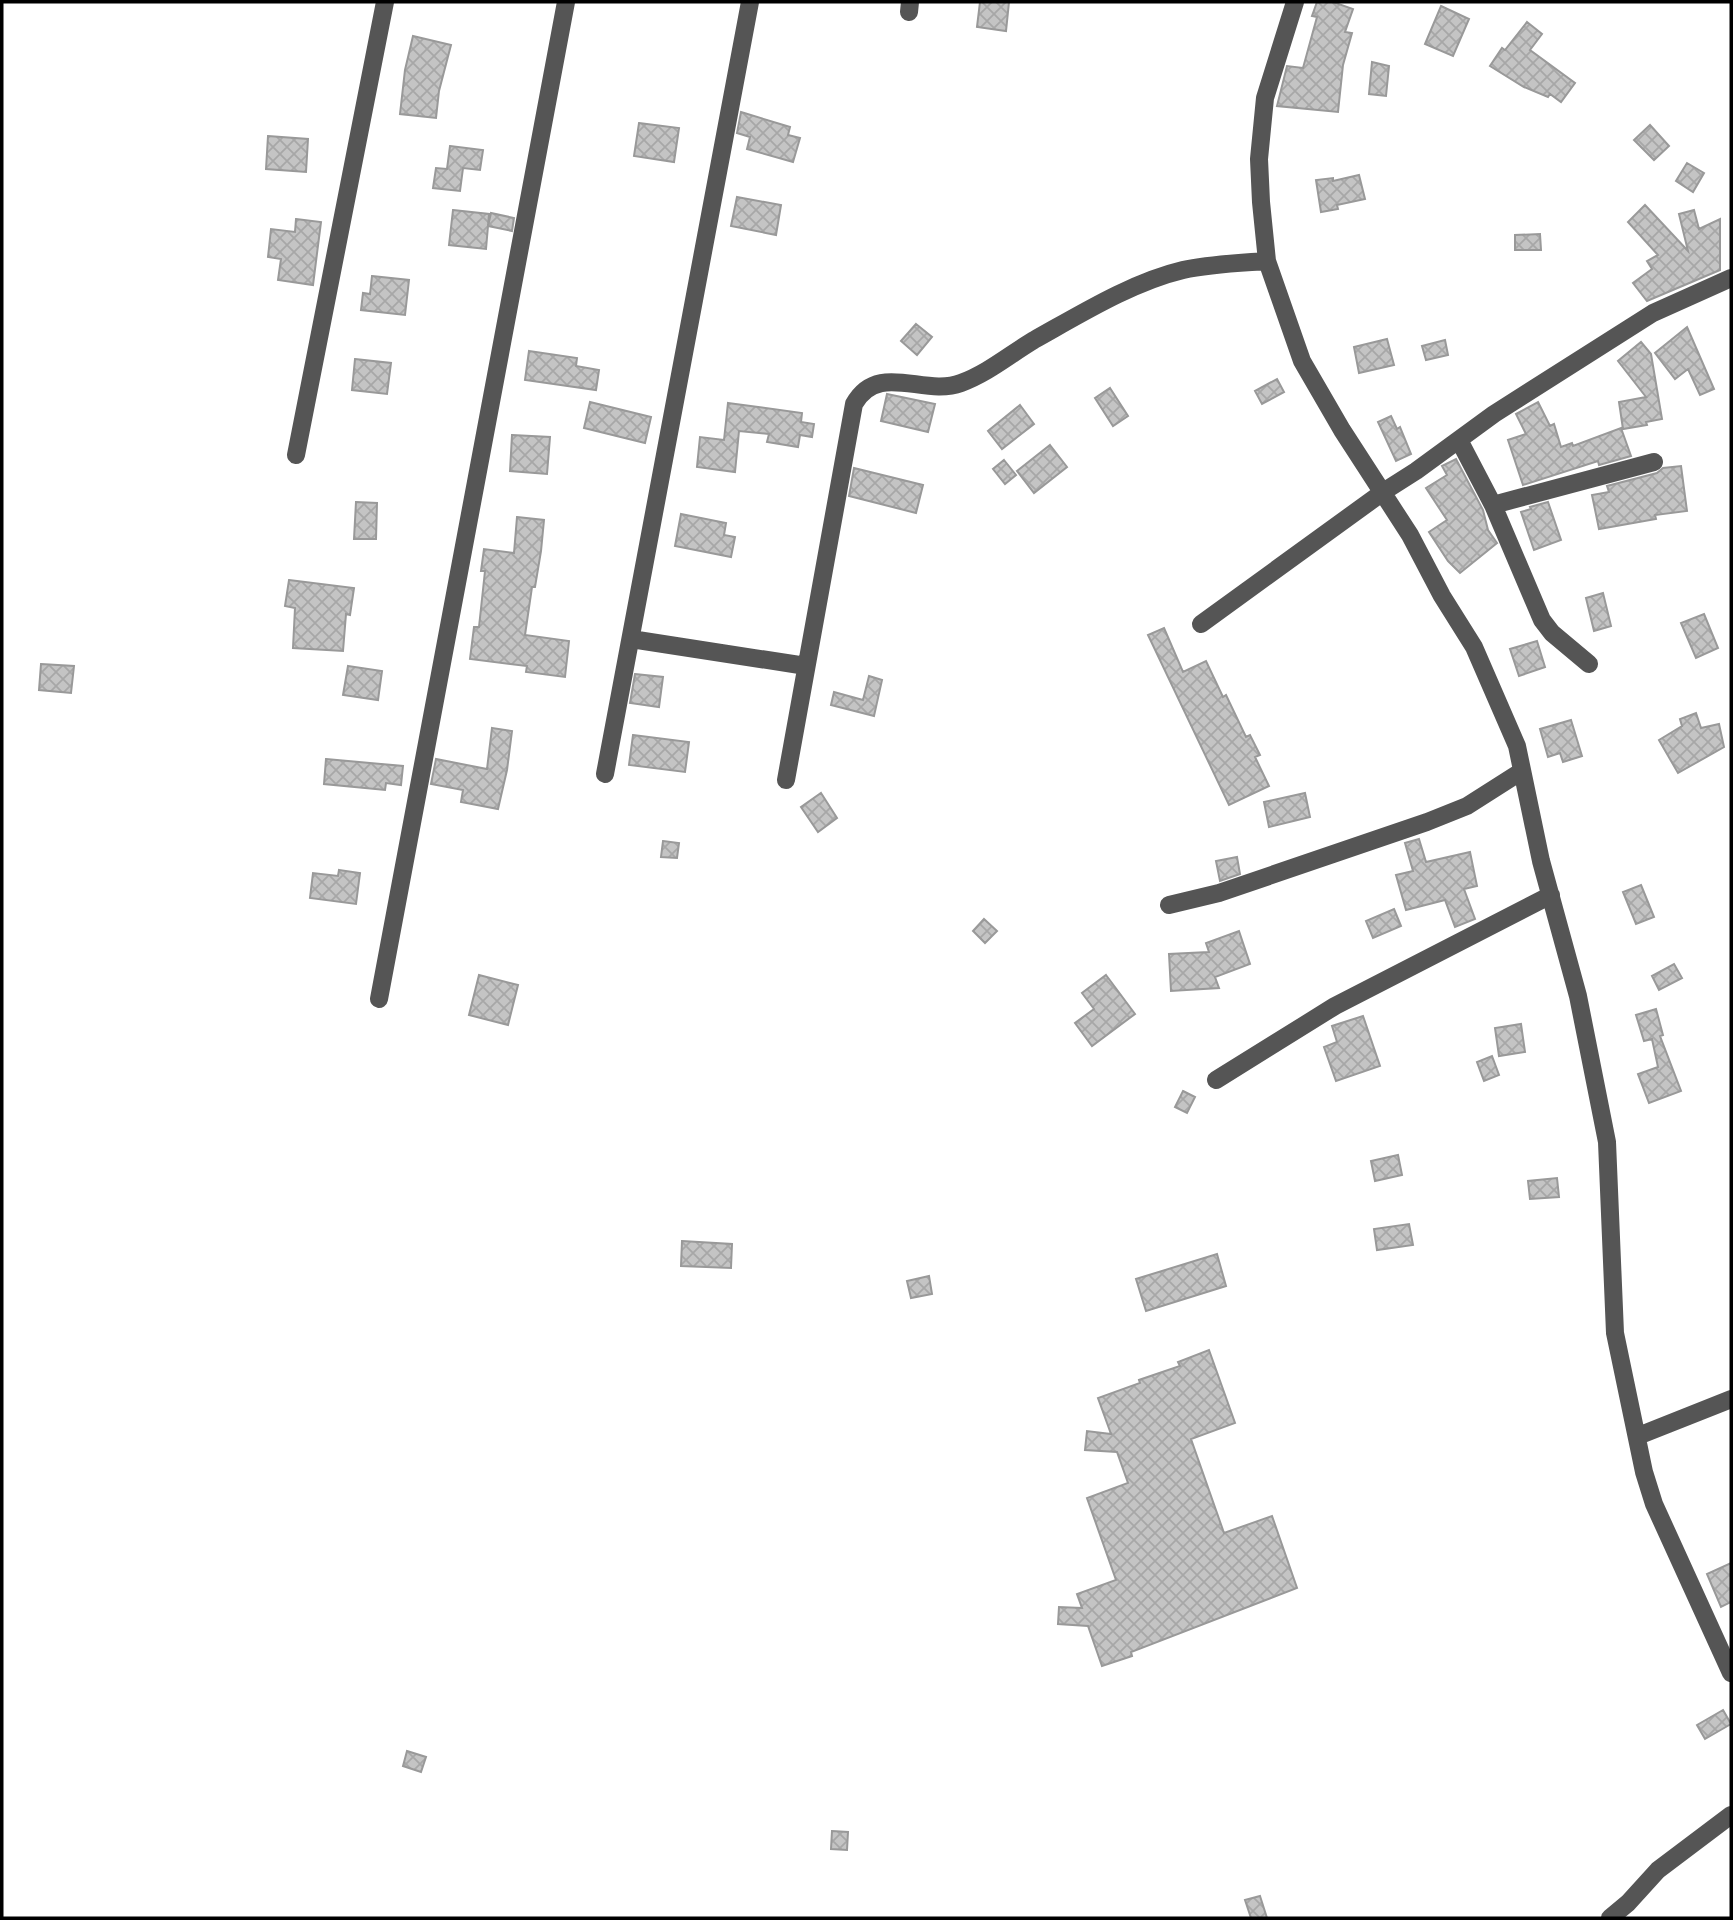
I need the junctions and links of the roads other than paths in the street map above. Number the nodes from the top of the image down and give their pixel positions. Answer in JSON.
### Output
{"nodes":[{"id":1,"x":385,"y":2,"type":"edge"},
{"id":2,"x":566,"y":2,"type":"edge"},
{"id":3,"x":750,"y":2,"type":"edge"},
{"id":4,"x":1295,"y":2,"type":"edge"},
{"id":5,"x":1267,"y":261,"type":"junction"},
{"id":6,"x":1731,"y":278,"type":"edge"},
{"id":7,"x":1459,"y":440,"type":"junction"},
{"id":8,"x":296,"y":455,"type":"dead end"},
{"id":9,"x":1654,"y":461,"type":"dead end"},
{"id":10,"x":1383,"y":492,"type":"junction"},
{"id":11,"x":1493,"y":505,"type":"junction"},
{"id":12,"x":1201,"y":624,"type":"dead end"},
{"id":13,"x":631,"y":639,"type":"junction"},
{"id":14,"x":1588,"y":664,"type":"dead end"},
{"id":15,"x":806,"y":666,"type":"junction"},
{"id":16,"x":1522,"y":771,"type":"junction"},
{"id":17,"x":605,"y":774,"type":"dead end"},
{"id":18,"x":786,"y":780,"type":"dead end"},
{"id":19,"x":1551,"y":895,"type":"junction"},
{"id":20,"x":1169,"y":905,"type":"dead end"},
{"id":21,"x":379,"y":999,"type":"dead end"},
{"id":22,"x":1216,"y":1080,"type":"dead end"},
{"id":23,"x":1731,"y":1399,"type":"edge"},
{"id":24,"x":1638,"y":1436,"type":"junction"},
{"id":25,"x":1731,"y":1673,"type":"edge"},
{"id":26,"x":1731,"y":1815,"type":"edge"},
{"id":27,"x":1610,"y":1918,"type":"edge"}],
"edges":[{"from":1,"to":8,"type":"street"},
{"from":2,"to":21,"type":"street"},
{"from":3,"to":13,"type":"street"},
{"from":4,"to":5,"type":"street"},
{"from":5,"to":10,"type":"street"},
{"from":5,"to":15,"type":"street"},
{"from":6,"to":7,"type":"street"},
{"from":7,"to":10,"type":"street"},
{"from":7,"to":11,"type":"street"},
{"from":9,"to":11,"type":"street"},
{"from":10,"to":12,"type":"street"},
{"from":10,"to":16,"type":"street"},
{"from":11,"to":14,"type":"street"},
{"from":13,"to":15,"type":"street"},
{"from":13,"to":17,"type":"street"},
{"from":15,"to":18,"type":"street"},
{"from":16,"to":19,"type":"street"},
{"from":16,"to":20,"type":"street"},
{"from":19,"to":22,"type":"street"},
{"from":19,"to":24,"type":"street"},
{"from":23,"to":24,"type":"street"},
{"from":24,"to":25,"type":"street"},
{"from":26,"to":27,"type":"street"}]}
